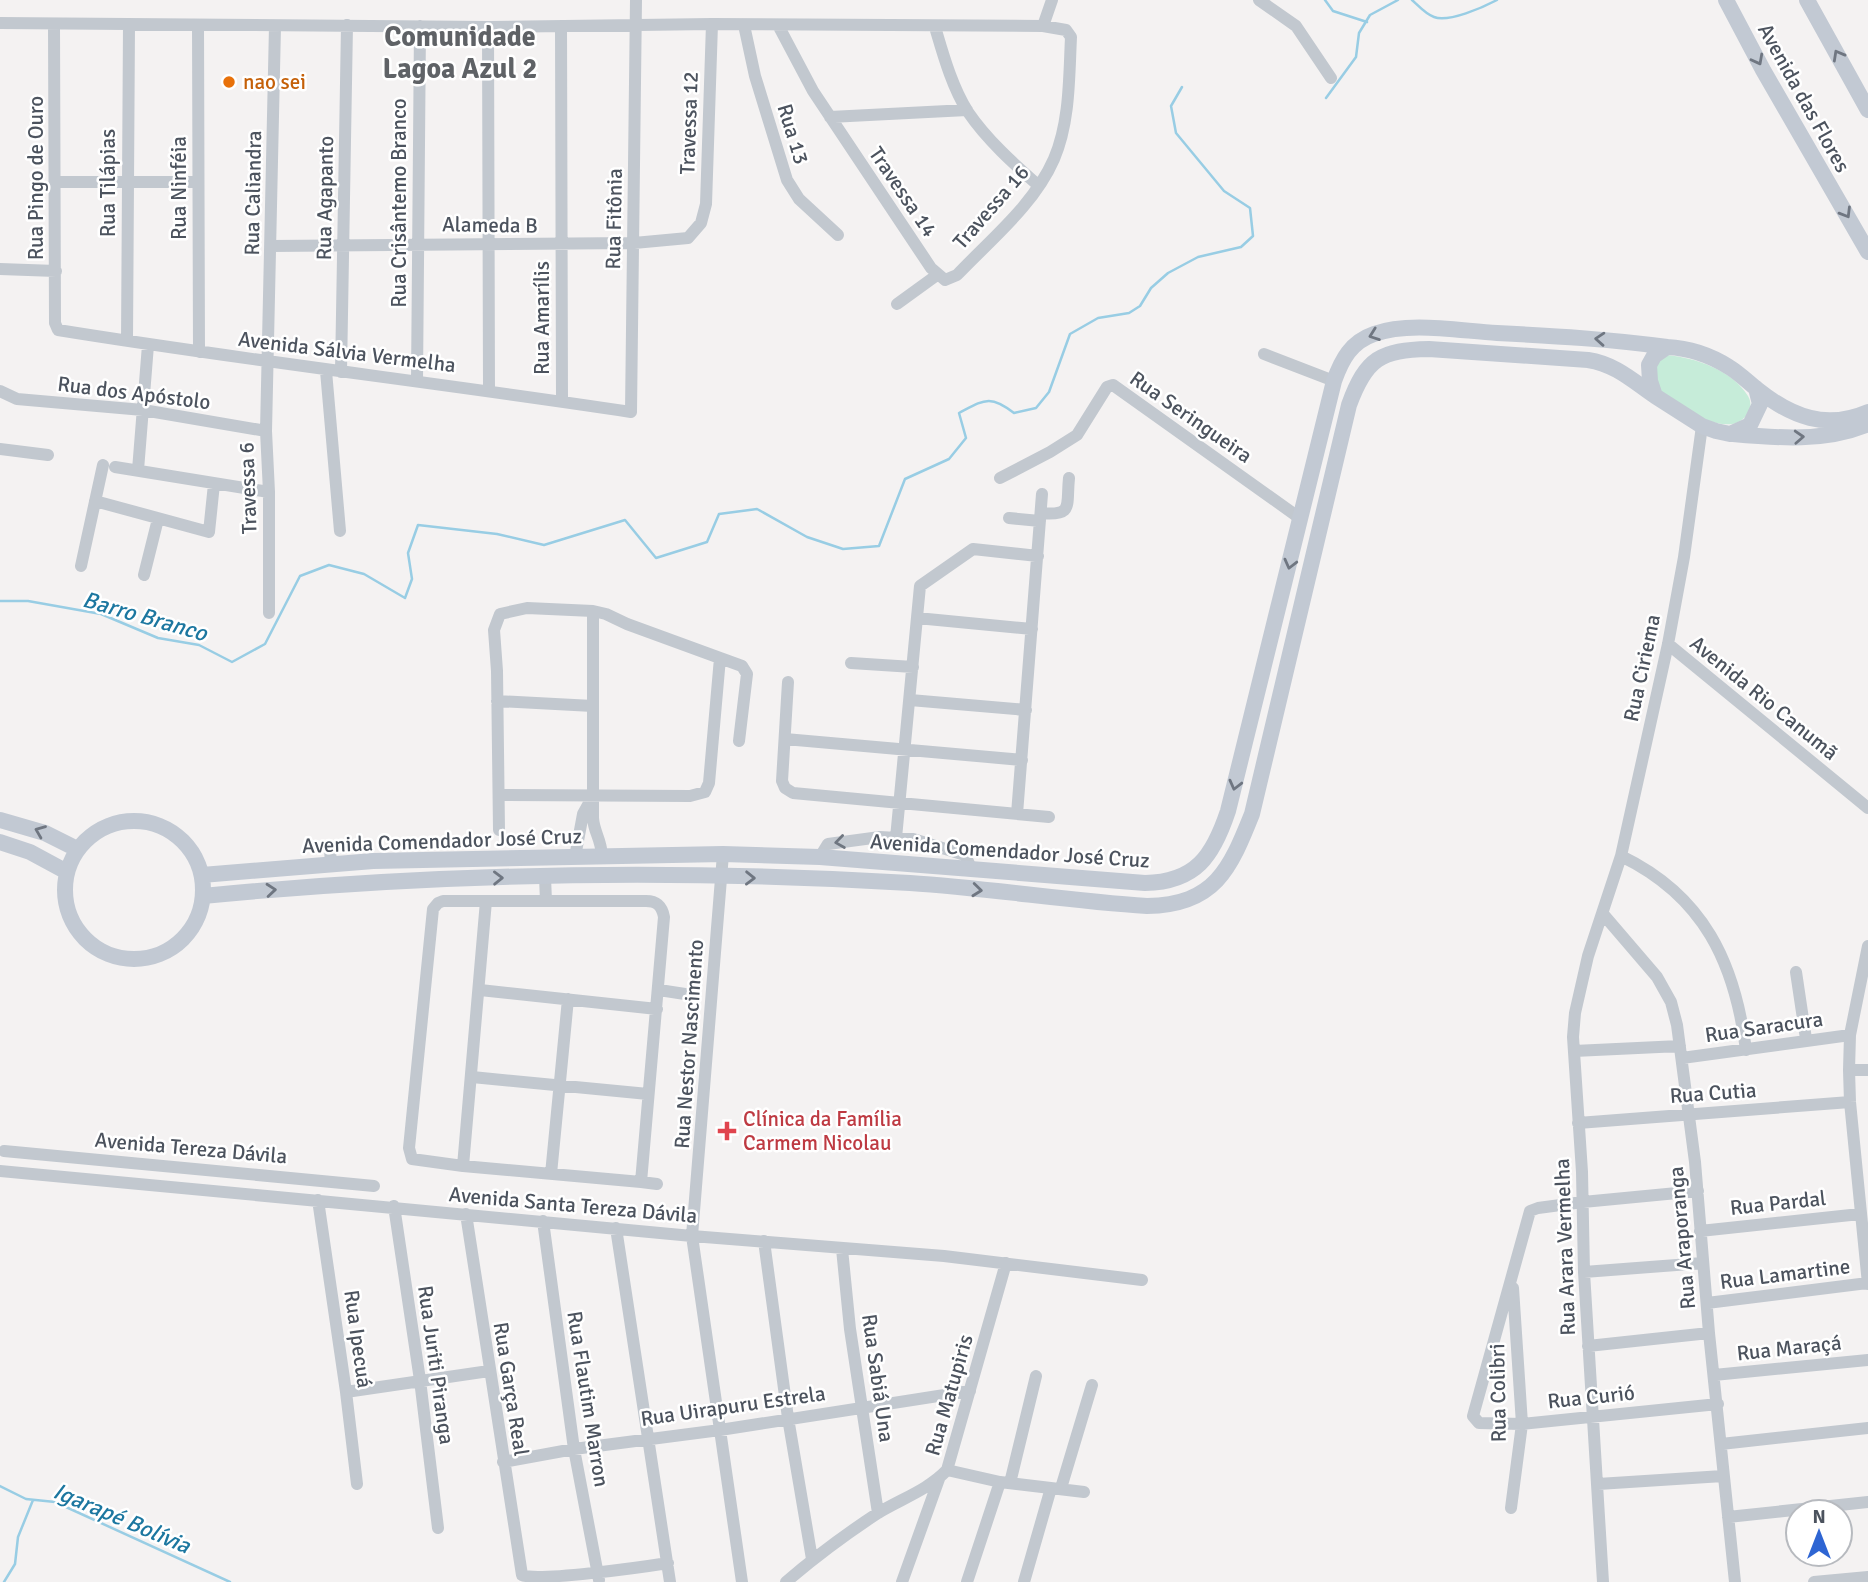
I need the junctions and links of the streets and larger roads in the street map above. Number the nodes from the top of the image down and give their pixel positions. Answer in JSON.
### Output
{"nodes":[{"id":1,"x":636,"y":0,"type":"edge"},
{"id":2,"x":1052,"y":0,"type":"edge"},
{"id":3,"x":1259,"y":0,"type":"edge"},
{"id":4,"x":1726,"y":0,"type":"edge"},
{"id":5,"x":1811,"y":2,"type":"edge"},
{"id":6,"x":0,"y":23,"type":"edge"},
{"id":7,"x":712,"y":24,"type":"junction"},
{"id":8,"x":54,"y":25,"type":"junction"},
{"id":9,"x":129,"y":25,"type":"junction"},
{"id":10,"x":198,"y":25,"type":"junction"},
{"id":11,"x":347,"y":25,"type":"junction"},
{"id":12,"x":635,"y":25,"type":"junction"},
{"id":13,"x":744,"y":25,"type":"junction"},
{"id":14,"x":778,"y":25,"type":"junction"},
{"id":15,"x":275,"y":26,"type":"junction"},
{"id":16,"x":420,"y":26,"type":"junction"},
{"id":17,"x":561,"y":26,"type":"junction"},
{"id":18,"x":1043,"y":26,"type":"junction"},
{"id":19,"x":488,"y":27,"type":"junction"},
{"id":20,"x":935,"y":27,"type":"junction"},
{"id":21,"x":1331,"y":78,"type":"dead end"},
{"id":22,"x":967,"y":110,"type":"junction"},
{"id":23,"x":1868,"y":110,"type":"edge"},
{"id":24,"x":830,"y":117,"type":"junction"},
{"id":25,"x":55,"y":182,"type":"junction"},
{"id":26,"x":127,"y":182,"type":"junction"},
{"id":27,"x":198,"y":182,"type":"junction"},
{"id":28,"x":1039,"y":186,"type":"junction"},
{"id":29,"x":701,"y":223,"type":"joint"},
{"id":30,"x":838,"y":235,"type":"dead end"},
{"id":31,"x":418,"y":243,"type":"junction"},
{"id":32,"x":634,"y":243,"type":"junction"},
{"id":33,"x":344,"y":245,"type":"junction"},
{"id":34,"x":490,"y":245,"type":"junction"},
{"id":35,"x":561,"y":245,"type":"junction"},
{"id":36,"x":271,"y":246,"type":"junction"},
{"id":37,"x":1868,"y":252,"type":"edge"},
{"id":38,"x":0,"y":269,"type":"edge"},
{"id":39,"x":56,"y":271,"type":"junction"},
{"id":40,"x":937,"y":275,"type":"junction"},
{"id":41,"x":897,"y":304,"type":"dead end"},
{"id":42,"x":58,"y":330,"type":"joint"},
{"id":43,"x":127,"y":341,"type":"junction"},
{"id":44,"x":148,"y":345,"type":"junction"},
{"id":45,"x":1667,"y":347,"type":"junction"},
{"id":46,"x":199,"y":352,"type":"junction"},
{"id":47,"x":1264,"y":354,"type":"dead end"},
{"id":48,"x":268,"y":361,"type":"junction"},
{"id":49,"x":326,"y":371,"type":"junction"},
{"id":50,"x":341,"y":372,"type":"junction"},
{"id":51,"x":417,"y":381,"type":"junction"},
{"id":52,"x":1334,"y":381,"type":"junction"},
{"id":53,"x":1756,"y":388,"type":"junction"},
{"id":54,"x":489,"y":390,"type":"junction"},
{"id":55,"x":0,"y":391,"type":"edge"},
{"id":56,"x":1655,"y":396,"type":"junction"},
{"id":57,"x":562,"y":401,"type":"junction"},
{"id":58,"x":143,"y":410,"type":"junction"},
{"id":59,"x":631,"y":412,"type":"joint"},
{"id":60,"x":1868,"y":412,"type":"edge"},
{"id":61,"x":1868,"y":424,"type":"edge"},
{"id":62,"x":1702,"y":426,"type":"junction"},
{"id":63,"x":266,"y":431,"type":"junction"},
{"id":64,"x":1730,"y":434,"type":"junction"},
{"id":65,"x":0,"y":449,"type":"edge"},
{"id":66,"x":48,"y":455,"type":"dead end"},
{"id":67,"x":138,"y":470,"type":"junction"},
{"id":68,"x":1000,"y":478,"type":"dead end"},
{"id":69,"x":1069,"y":478,"type":"dead end"},
{"id":70,"x":214,"y":484,"type":"junction"},
{"id":71,"x":269,"y":492,"type":"junction"},
{"id":72,"x":1042,"y":494,"type":"dead end"},
{"id":73,"x":95,"y":501,"type":"junction"},
{"id":74,"x":1041,"y":517,"type":"junction"},
{"id":75,"x":1009,"y":518,"type":"dead end"},
{"id":76,"x":158,"y":519,"type":"junction"},
{"id":77,"x":1301,"y":519,"type":"junction"},
{"id":78,"x":340,"y":531,"type":"dead end"},
{"id":79,"x":1038,"y":556,"type":"junction"},
{"id":80,"x":81,"y":566,"type":"dead end"},
{"id":81,"x":144,"y":575,"type":"dead end"},
{"id":82,"x":593,"y":611,"type":"junction"},
{"id":83,"x":269,"y":613,"type":"dead end"},
{"id":84,"x":917,"y":618,"type":"junction"},
{"id":85,"x":1032,"y":629,"type":"junction"},
{"id":86,"x":1668,"y":644,"type":"junction"},
{"id":87,"x":720,"y":658,"type":"junction"},
{"id":88,"x":852,"y":663,"type":"dead end"},
{"id":89,"x":913,"y":667,"type":"junction"},
{"id":90,"x":789,"y":682,"type":"dead end"},
{"id":91,"x":910,"y":700,"type":"junction"},
{"id":92,"x":497,"y":701,"type":"junction"},
{"id":93,"x":593,"y":706,"type":"junction"},
{"id":94,"x":1026,"y":710,"type":"junction"},
{"id":95,"x":785,"y":739,"type":"junction"},
{"id":96,"x":739,"y":741,"type":"dead end"},
{"id":97,"x":905,"y":749,"type":"junction"},
{"id":98,"x":1022,"y":760,"type":"junction"},
{"id":99,"x":500,"y":795,"type":"junction"},
{"id":100,"x":593,"y":796,"type":"junction"},
{"id":101,"x":900,"y":803,"type":"junction"},
{"id":102,"x":1868,"y":808,"type":"edge"},
{"id":103,"x":1017,"y":814,"type":"junction"},
{"id":104,"x":1049,"y":817,"type":"dead end"},
{"id":105,"x":0,"y":820,"type":"edge"},
{"id":106,"x":499,"y":830,"type":"dead end"},
{"id":107,"x":897,"y":838,"type":"junction"},
{"id":108,"x":0,"y":842,"type":"edge"},
{"id":109,"x":77,"y":849,"type":"junction"},
{"id":110,"x":723,"y":855,"type":"junction"},
{"id":111,"x":602,"y":856,"type":"junction"},
{"id":112,"x":1621,"y":856,"type":"junction"},
{"id":113,"x":575,"y":857,"type":"junction"},
{"id":114,"x":820,"y":857,"type":"junction"},
{"id":115,"x":971,"y":868,"type":"junction"},
{"id":116,"x":66,"y":872,"type":"junction"},
{"id":117,"x":202,"y":875,"type":"junction"},
{"id":118,"x":545,"y":877,"type":"junction"},
{"id":119,"x":721,"y":877,"type":"junction"},
{"id":120,"x":569,"y":887,"type":"dead end"},
{"id":121,"x":203,"y":896,"type":"junction"},
{"id":122,"x":486,"y":901,"type":"junction"},
{"id":123,"x":546,"y":901,"type":"junction"},
{"id":124,"x":569,"y":901,"type":"junction"},
{"id":125,"x":1604,"y":914,"type":"junction"},
{"id":126,"x":1868,"y":946,"type":"edge"},
{"id":127,"x":1796,"y":972,"type":"dead end"},
{"id":128,"x":480,"y":990,"type":"junction"},
{"id":129,"x":659,"y":990,"type":"junction"},
{"id":130,"x":685,"y":994,"type":"dead end"},
{"id":131,"x":568,"y":999,"type":"junction"},
{"id":132,"x":657,"y":1009,"type":"junction"},
{"id":133,"x":1850,"y":1035,"type":"junction"},
{"id":134,"x":1807,"y":1040,"type":"junction"},
{"id":135,"x":1574,"y":1051,"type":"junction"},
{"id":136,"x":1746,"y":1051,"type":"junction"},
{"id":137,"x":1681,"y":1052,"type":"junction"},
{"id":138,"x":1849,"y":1070,"type":"junction"},
{"id":139,"x":1868,"y":1070,"type":"edge"},
{"id":140,"x":472,"y":1077,"type":"junction"},
{"id":141,"x":560,"y":1086,"type":"junction"},
{"id":142,"x":648,"y":1094,"type":"junction"},
{"id":143,"x":1850,"y":1102,"type":"junction"},
{"id":144,"x":1690,"y":1114,"type":"junction"},
{"id":145,"x":1578,"y":1123,"type":"junction"},
{"id":146,"x":4,"y":1150,"type":"dead end"},
{"id":147,"x":463,"y":1166,"type":"junction"},
{"id":148,"x":0,"y":1171,"type":"edge"},
{"id":149,"x":551,"y":1174,"type":"junction"},
{"id":150,"x":641,"y":1182,"type":"junction"},
{"id":151,"x":657,"y":1184,"type":"dead end"},
{"id":152,"x":374,"y":1186,"type":"dead end"},
{"id":153,"x":1698,"y":1191,"type":"junction"},
{"id":154,"x":318,"y":1200,"type":"junction"},
{"id":155,"x":1583,"y":1202,"type":"junction"},
{"id":156,"x":394,"y":1206,"type":"junction"},
{"id":157,"x":466,"y":1214,"type":"junction"},
{"id":158,"x":1860,"y":1214,"type":"junction"},
{"id":159,"x":542,"y":1221,"type":"junction"},
{"id":160,"x":615,"y":1228,"type":"junction"},
{"id":161,"x":1700,"y":1231,"type":"junction"},
{"id":162,"x":692,"y":1236,"type":"junction"},
{"id":163,"x":764,"y":1241,"type":"junction"},
{"id":164,"x":842,"y":1248,"type":"junction"},
{"id":165,"x":1006,"y":1263,"type":"junction"},
{"id":166,"x":1703,"y":1263,"type":"junction"},
{"id":167,"x":1584,"y":1272,"type":"junction"},
{"id":168,"x":1512,"y":1277,"type":"junction"},
{"id":169,"x":1142,"y":1280,"type":"dead end"},
{"id":170,"x":1868,"y":1283,"type":"edge"},
{"id":171,"x":1707,"y":1303,"type":"junction"},
{"id":172,"x":1709,"y":1333,"type":"junction"},
{"id":173,"x":1588,"y":1346,"type":"junction"},
{"id":174,"x":1868,"y":1360,"type":"edge"},
{"id":175,"x":489,"y":1371,"type":"junction"},
{"id":176,"x":1714,"y":1375,"type":"junction"},
{"id":177,"x":1036,"y":1376,"type":"dead end"},
{"id":178,"x":420,"y":1380,"type":"junction"},
{"id":179,"x":1092,"y":1385,"type":"dead end"},
{"id":180,"x":970,"y":1391,"type":"junction"},
{"id":181,"x":346,"y":1392,"type":"junction"},
{"id":182,"x":1718,"y":1404,"type":"junction"},
{"id":183,"x":862,"y":1406,"type":"junction"},
{"id":184,"x":1473,"y":1416,"type":"joint"},
{"id":185,"x":1594,"y":1416,"type":"junction"},
{"id":186,"x":789,"y":1419,"type":"junction"},
{"id":187,"x":1522,"y":1424,"type":"junction"},
{"id":188,"x":1868,"y":1428,"type":"edge"},
{"id":189,"x":720,"y":1430,"type":"junction"},
{"id":190,"x":647,"y":1438,"type":"junction"},
{"id":191,"x":1721,"y":1444,"type":"junction"},
{"id":192,"x":574,"y":1449,"type":"junction"},
{"id":193,"x":503,"y":1462,"type":"junction"},
{"id":194,"x":943,"y":1475,"type":"junction"},
{"id":195,"x":1723,"y":1476,"type":"junction"},
{"id":196,"x":1005,"y":1482,"type":"junction"},
{"id":197,"x":357,"y":1484,"type":"dead end"},
{"id":198,"x":1598,"y":1484,"type":"junction"},
{"id":199,"x":1056,"y":1488,"type":"junction"},
{"id":200,"x":1084,"y":1492,"type":"dead end"},
{"id":201,"x":1868,"y":1502,"type":"edge"},
{"id":202,"x":1511,"y":1508,"type":"dead end"},
{"id":203,"x":878,"y":1513,"type":"junction"},
{"id":204,"x":1728,"y":1517,"type":"junction"},
{"id":205,"x":438,"y":1528,"type":"dead end"},
{"id":206,"x":812,"y":1559,"type":"junction"},
{"id":207,"x":668,"y":1563,"type":"junction"},
{"id":208,"x":1868,"y":1577,"type":"edge"},
{"id":209,"x":598,"y":1578,"type":"edge"},
{"id":210,"x":670,"y":1582,"type":"edge"},
{"id":211,"x":742,"y":1582,"type":"edge"},
{"id":212,"x":786,"y":1582,"type":"edge"},
{"id":213,"x":902,"y":1582,"type":"edge"},
{"id":214,"x":967,"y":1582,"type":"edge"},
{"id":215,"x":1024,"y":1582,"type":"edge"},
{"id":216,"x":1603,"y":1582,"type":"edge"},
{"id":217,"x":1735,"y":1582,"type":"edge"},
{"id":218,"x":1814,"y":1582,"type":"edge"}],
"edges":[{"from":1,"to":12,"type":"street","name":"Rua Fitônia"},
{"from":2,"to":18,"type":"street"},
{"from":3,"to":21,"type":"street"},
{"from":4,"to":37,"type":"street","name":"Avenida das Flores","one_way":true},
{"from":23,"to":5,"type":"street","one_way":true},
{"from":6,"to":8,"type":"street"},
{"from":7,"to":12,"type":"street"},
{"from":7,"to":13,"type":"street"},
{"from":7,"to":29,"type":"street","name":"Travessa 12"},
{"from":8,"to":9,"type":"street"},
{"from":8,"to":25,"type":"street","name":"Rua Pingo de Ouro"},
{"from":9,"to":10,"type":"street"},
{"from":9,"to":26,"type":"street","name":"Rua Tilápias"},
{"from":10,"to":15,"type":"street"},
{"from":10,"to":27,"type":"street","name":"Rua Ninféia"},
{"from":11,"to":15,"type":"street"},
{"from":11,"to":16,"type":"street"},
{"from":11,"to":33,"type":"street","name":"Rua Agapanto"},
{"from":12,"to":17,"type":"street"},
{"from":12,"to":32,"type":"street","name":"Rua Fitônia"},
{"from":13,"to":14,"type":"street"},
{"from":13,"to":30,"type":"street","name":"Rua 13"},
{"from":14,"to":20,"type":"street"},
{"from":14,"to":24,"type":"street","name":"Travessa 14"},
{"from":15,"to":36,"type":"street","name":"Rua Caliandra"},
{"from":16,"to":19,"type":"street"},
{"from":16,"to":31,"type":"street","name":"Rua Crisântemo Branco"},
{"from":17,"to":19,"type":"street"},
{"from":17,"to":35,"type":"street","name":"Rua Amarílis"},
{"from":18,"to":20,"type":"street"},
{"from":18,"to":28,"type":"street","name":"Travessa 16"},
{"from":19,"to":34,"type":"street"},
{"from":20,"to":22,"type":"street"},
{"from":22,"to":24,"type":"street","name":"Travessa 14"},
{"from":22,"to":28,"type":"street"},
{"from":24,"to":40,"type":"street","name":"Travessa 14"},
{"from":25,"to":26,"type":"street"},
{"from":25,"to":39,"type":"street","name":"Rua Pingo de Ouro"},
{"from":26,"to":27,"type":"street"},
{"from":26,"to":43,"type":"street","name":"Rua Tilápias"},
{"from":27,"to":46,"type":"street","name":"Rua Ninféia"},
{"from":28,"to":40,"type":"street","name":"Travessa 16"},
{"from":29,"to":32,"type":"street","name":"Alameda B"},
{"from":31,"to":33,"type":"street","name":"Alameda B"},
{"from":31,"to":34,"type":"street","name":"Alameda B"},
{"from":31,"to":51,"type":"street","name":"Rua Crisântemo Branco"},
{"from":32,"to":35,"type":"street","name":"Alameda B"},
{"from":32,"to":59,"type":"street","name":"Rua Fitônia"},
{"from":33,"to":36,"type":"street","name":"Alameda B"},
{"from":33,"to":50,"type":"street","name":"Rua Agapanto"},
{"from":34,"to":35,"type":"street","name":"Alameda B"},
{"from":34,"to":54,"type":"street"},
{"from":35,"to":57,"type":"street","name":"Rua Amarílis"},
{"from":36,"to":48,"type":"street","name":"Rua Caliandra"},
{"from":38,"to":39,"type":"street"},
{"from":39,"to":42,"type":"street","name":"Rua Pingo de Ouro"},
{"from":40,"to":41,"type":"street"},
{"from":42,"to":43,"type":"street","name":"Avenida Sálvia Vermelha"},
{"from":43,"to":44,"type":"street","name":"Avenida Sálvia Vermelha"},
{"from":44,"to":46,"type":"street","name":"Avenida Sálvia Vermelha"},
{"from":44,"to":58,"type":"street"},
{"from":45,"to":52,"type":"street","name":"Avenida Comendador José Cruz","one_way":true},
{"from":45,"to":53,"type":"street","name":"Avenida Comendador José Cruz"},
{"from":45,"to":56,"type":"street"},
{"from":46,"to":48,"type":"street","name":"Avenida Sálvia Vermelha"},
{"from":47,"to":52,"type":"street"},
{"from":48,"to":49,"type":"street","name":"Avenida Sálvia Vermelha"},
{"from":48,"to":63,"type":"street","name":"Travessa 6"},
{"from":49,"to":50,"type":"street","name":"Avenida Sálvia Vermelha"},
{"from":49,"to":78,"type":"street"},
{"from":50,"to":51,"type":"street","name":"Avenida Sálvia Vermelha"},
{"from":51,"to":54,"type":"street","name":"Avenida Sálvia Vermelha"},
{"from":52,"to":77,"type":"street","name":"Avenida Comendador José Cruz"},
{"from":53,"to":60,"type":"street"},
{"from":53,"to":64,"type":"street"},
{"from":54,"to":57,"type":"street","name":"Avenida Sálvia Vermelha"},
{"from":55,"to":58,"type":"street","name":"Rua dos Apóstolo"},
{"from":56,"to":62,"type":"street","name":"Avenida Comendador José Cruz"},
{"from":119,"to":56,"type":"street","name":"Avenida Comendador José Cruz","one_way":true},
{"from":57,"to":59,"type":"street","name":"Avenida Sálvia Vermelha"},
{"from":58,"to":63,"type":"street","name":"Rua dos Apóstolo"},
{"from":58,"to":67,"type":"street"},
{"from":64,"to":61,"type":"street","one_way":true},
{"from":62,"to":64,"type":"street","name":"Avenida Comendador José Cruz"},
{"from":62,"to":86,"type":"street","name":"Rua Ciriema"},
{"from":63,"to":71,"type":"street","name":"Travessa 6"},
{"from":65,"to":66,"type":"street"},
{"from":67,"to":70,"type":"street"},
{"from":67,"to":73,"type":"street"},
{"from":68,"to":77,"type":"street","name":"Rua Seringueira"},
{"from":69,"to":74,"type":"street"},
{"from":70,"to":71,"type":"street"},
{"from":70,"to":76,"type":"street"},
{"from":71,"to":83,"type":"street","name":"Travessa 6"},
{"from":72,"to":74,"type":"street"},
{"from":73,"to":76,"type":"street"},
{"from":73,"to":80,"type":"street"},
{"from":74,"to":75,"type":"street"},
{"from":74,"to":79,"type":"street"},
{"from":76,"to":81,"type":"street"},
{"from":77,"to":115,"type":"street","name":"Avenida Comendador José Cruz","one_way":true},
{"from":79,"to":84,"type":"street"},
{"from":79,"to":85,"type":"street"},
{"from":82,"to":87,"type":"street"},
{"from":82,"to":92,"type":"street","name":"Avenida Comendador José Cruz"},
{"from":82,"to":93,"type":"street"},
{"from":84,"to":85,"type":"street"},
{"from":84,"to":89,"type":"street"},
{"from":85,"to":94,"type":"street"},
{"from":86,"to":102,"type":"street","name":"Avenida Rio Canumã"},
{"from":86,"to":112,"type":"street","name":"Rua Ciriema"},
{"from":87,"to":96,"type":"street"},
{"from":87,"to":100,"type":"street"},
{"from":88,"to":89,"type":"street"},
{"from":89,"to":91,"type":"street"},
{"from":90,"to":95,"type":"street"},
{"from":91,"to":94,"type":"street"},
{"from":91,"to":97,"type":"street"},
{"from":92,"to":93,"type":"street"},
{"from":92,"to":99,"type":"street","name":"Avenida Comendador José Cruz"},
{"from":93,"to":100,"type":"street"},
{"from":94,"to":98,"type":"street"},
{"from":95,"to":97,"type":"street"},
{"from":95,"to":101,"type":"street"},
{"from":97,"to":98,"type":"street"},
{"from":97,"to":101,"type":"street"},
{"from":98,"to":103,"type":"street"},
{"from":99,"to":100,"type":"street"},
{"from":99,"to":106,"type":"street","name":"Avenida Comendador José Cruz"},
{"from":100,"to":111,"type":"street"},
{"from":100,"to":113,"type":"street"},
{"from":101,"to":103,"type":"street"},
{"from":101,"to":107,"type":"street"},
{"from":103,"to":104,"type":"street"},
{"from":109,"to":105,"type":"street","one_way":true},
{"from":107,"to":114,"type":"street","one_way":true},
{"from":107,"to":115,"type":"street"},
{"from":108,"to":116,"type":"street"},
{"from":109,"to":116,"type":"street"},
{"from":109,"to":117,"type":"street"},
{"from":110,"to":111,"type":"street","name":"Avenida Comendador José Cruz"},
{"from":110,"to":114,"type":"street","name":"Avenida Comendador José Cruz"},
{"from":110,"to":119,"type":"street","name":"Rua Nestor Nascimento"},
{"from":111,"to":113,"type":"street","name":"Avenida Comendador José Cruz"},
{"from":112,"to":125,"type":"street","name":"Rua Ciriema"},
{"from":112,"to":136,"type":"street"},
{"from":113,"to":117,"type":"street","name":"Avenida Comendador José Cruz"},
{"from":114,"to":115,"type":"street","name":"Avenida Comendador José Cruz"},
{"from":116,"to":121,"type":"street"},
{"from":117,"to":121,"type":"street"},
{"from":118,"to":119,"type":"street","name":"Avenida Comendador José Cruz"},
{"from":121,"to":118,"type":"street","name":"Avenida Comendador José Cruz","one_way":true},
{"from":118,"to":123,"type":"street"},
{"from":119,"to":162,"type":"street","name":"Rua Nestor Nascimento"},
{"from":120,"to":124,"type":"street"},
{"from":122,"to":123,"type":"street"},
{"from":122,"to":128,"type":"street"},
{"from":122,"to":147,"type":"street"},
{"from":123,"to":124,"type":"street"},
{"from":124,"to":129,"type":"street"},
{"from":125,"to":135,"type":"street","name":"Rua Arara Vermelha"},
{"from":125,"to":137,"type":"street","name":"Rua Araporanga"},
{"from":126,"to":133,"type":"street"},
{"from":127,"to":134,"type":"street"},
{"from":128,"to":131,"type":"street"},
{"from":128,"to":140,"type":"street"},
{"from":129,"to":130,"type":"street"},
{"from":129,"to":132,"type":"street"},
{"from":131,"to":132,"type":"street"},
{"from":131,"to":141,"type":"street"},
{"from":132,"to":142,"type":"street"},
{"from":133,"to":134,"type":"street","name":"Rua Saracura"},
{"from":133,"to":138,"type":"street"},
{"from":134,"to":136,"type":"street","name":"Rua Saracura"},
{"from":135,"to":137,"type":"street","name":"Rua Saracura"},
{"from":135,"to":145,"type":"street","name":"Rua Arara Vermelha"},
{"from":136,"to":137,"type":"street","name":"Rua Saracura"},
{"from":137,"to":144,"type":"street","name":"Rua Araporanga"},
{"from":138,"to":139,"type":"street"},
{"from":138,"to":143,"type":"street"},
{"from":140,"to":141,"type":"street"},
{"from":140,"to":147,"type":"street"},
{"from":141,"to":142,"type":"street"},
{"from":141,"to":149,"type":"street"},
{"from":142,"to":150,"type":"street"},
{"from":143,"to":144,"type":"street","name":"Rua Cutia"},
{"from":143,"to":158,"type":"street"},
{"from":144,"to":145,"type":"street","name":"Rua Cutia"},
{"from":144,"to":153,"type":"street","name":"Rua Araporanga"},
{"from":145,"to":155,"type":"street","name":"Rua Arara Vermelha"},
{"from":146,"to":152,"type":"street","name":"Avenida Tereza Dávila"},
{"from":147,"to":149,"type":"street"},
{"from":148,"to":154,"type":"street","name":"Avenida Santa Tereza Dávila"},
{"from":149,"to":150,"type":"street"},
{"from":150,"to":151,"type":"street"},
{"from":153,"to":155,"type":"street"},
{"from":153,"to":161,"type":"street","name":"Rua Araporanga"},
{"from":154,"to":156,"type":"street","name":"Avenida Santa Tereza Dávila"},
{"from":154,"to":181,"type":"street","name":"Rua Ipecuá"},
{"from":155,"to":167,"type":"street","name":"Rua Arara Vermelha"},
{"from":155,"to":168,"type":"street","name":"Rua Colibri"},
{"from":156,"to":157,"type":"street","name":"Avenida Santa Tereza Dávila"},
{"from":156,"to":178,"type":"street","name":"Rua Juriti Piranga"},
{"from":157,"to":159,"type":"street","name":"Avenida Santa Tereza Dávila"},
{"from":157,"to":175,"type":"street","name":"Rua Garça Real"},
{"from":158,"to":161,"type":"street","name":"Rua Pardal"},
{"from":158,"to":170,"type":"street"},
{"from":159,"to":160,"type":"street","name":"Avenida Santa Tereza Dávila"},
{"from":159,"to":192,"type":"street","name":"Rua Flautim Marron"},
{"from":160,"to":162,"type":"street","name":"Avenida Santa Tereza Dávila"},
{"from":160,"to":190,"type":"street"},
{"from":161,"to":166,"type":"street","name":"Rua Araporanga"},
{"from":162,"to":163,"type":"street","name":"Avenida Santa Tereza Dávila"},
{"from":162,"to":189,"type":"street","name":"Rua Nestor Nascimento"},
{"from":163,"to":164,"type":"street","name":"Avenida Santa Tereza Dávila"},
{"from":163,"to":186,"type":"street"},
{"from":164,"to":165,"type":"street","name":"Avenida Santa Tereza Dávila"},
{"from":164,"to":183,"type":"street","name":"Rua Sabiá Una"},
{"from":165,"to":169,"type":"street","name":"Avenida Santa Tereza Dávila"},
{"from":165,"to":180,"type":"street","name":"Rua Matupiris"},
{"from":166,"to":167,"type":"street"},
{"from":166,"to":171,"type":"street","name":"Rua Araporanga"},
{"from":167,"to":173,"type":"street","name":"Rua Arara Vermelha"},
{"from":168,"to":184,"type":"street","name":"Rua Colibri"},
{"from":168,"to":187,"type":"street","name":"Rua Colibri"},
{"from":170,"to":171,"type":"street","name":"Rua Lamartine"},
{"from":171,"to":172,"type":"street","name":"Rua Araporanga"},
{"from":172,"to":173,"type":"street"},
{"from":172,"to":176,"type":"street","name":"Rua Araporanga"},
{"from":173,"to":185,"type":"street","name":"Rua Arara Vermelha"},
{"from":174,"to":176,"type":"street","name":"Rua Maraçá"},
{"from":175,"to":178,"type":"street"},
{"from":175,"to":193,"type":"street","name":"Rua Garça Real"},
{"from":176,"to":182,"type":"street","name":"Rua Araporanga"},
{"from":177,"to":196,"type":"street"},
{"from":178,"to":181,"type":"street"},
{"from":178,"to":205,"type":"street","name":"Rua Juriti Piranga"},
{"from":179,"to":199,"type":"street"},
{"from":180,"to":183,"type":"street","name":"Rua Uirapuru Estrela"},
{"from":180,"to":194,"type":"street","name":"Rua Matupiris"},
{"from":181,"to":197,"type":"street","name":"Rua Ipecuá"},
{"from":182,"to":185,"type":"street","name":"Rua Curió"},
{"from":182,"to":191,"type":"street","name":"Rua Araporanga"},
{"from":183,"to":186,"type":"street","name":"Rua Uirapuru Estrela"},
{"from":183,"to":203,"type":"street","name":"Rua Sabiá Una"},
{"from":184,"to":187,"type":"street","name":"Rua Curió"},
{"from":185,"to":187,"type":"street","name":"Rua Curió"},
{"from":185,"to":198,"type":"street","name":"Rua Arara Vermelha"},
{"from":186,"to":189,"type":"street","name":"Rua Uirapuru Estrela"},
{"from":186,"to":206,"type":"street"},
{"from":187,"to":202,"type":"street","name":"Rua Colibri"},
{"from":188,"to":191,"type":"street"},
{"from":189,"to":190,"type":"street","name":"Rua Uirapuru Estrela"},
{"from":189,"to":211,"type":"street","name":"Rua Nestor Nascimento"},
{"from":190,"to":192,"type":"street","name":"Rua Uirapuru Estrela"},
{"from":190,"to":207,"type":"street"},
{"from":191,"to":195,"type":"street","name":"Rua Araporanga"},
{"from":192,"to":193,"type":"street","name":"Rua Uirapuru Estrela"},
{"from":192,"to":209,"type":"street","name":"Rua Flautim Marron"},
{"from":193,"to":209,"type":"street","name":"Rua Garça Real"},
{"from":194,"to":196,"type":"street"},
{"from":194,"to":203,"type":"street","name":"Rua Matupiris"},
{"from":194,"to":213,"type":"street"},
{"from":195,"to":198,"type":"street"},
{"from":195,"to":204,"type":"street","name":"Rua Araporanga"},
{"from":196,"to":199,"type":"street"},
{"from":196,"to":214,"type":"street"},
{"from":198,"to":216,"type":"street","name":"Rua Arara Vermelha"},
{"from":199,"to":200,"type":"street"},
{"from":199,"to":215,"type":"street"},
{"from":201,"to":204,"type":"street"},
{"from":203,"to":206,"type":"street","name":"Rua Matupiris"},
{"from":204,"to":217,"type":"street","name":"Rua Araporanga"},
{"from":206,"to":212,"type":"street","name":"Rua Matupiris"},
{"from":207,"to":209,"type":"street"},
{"from":207,"to":210,"type":"street"},
{"from":208,"to":218,"type":"street"}]}
